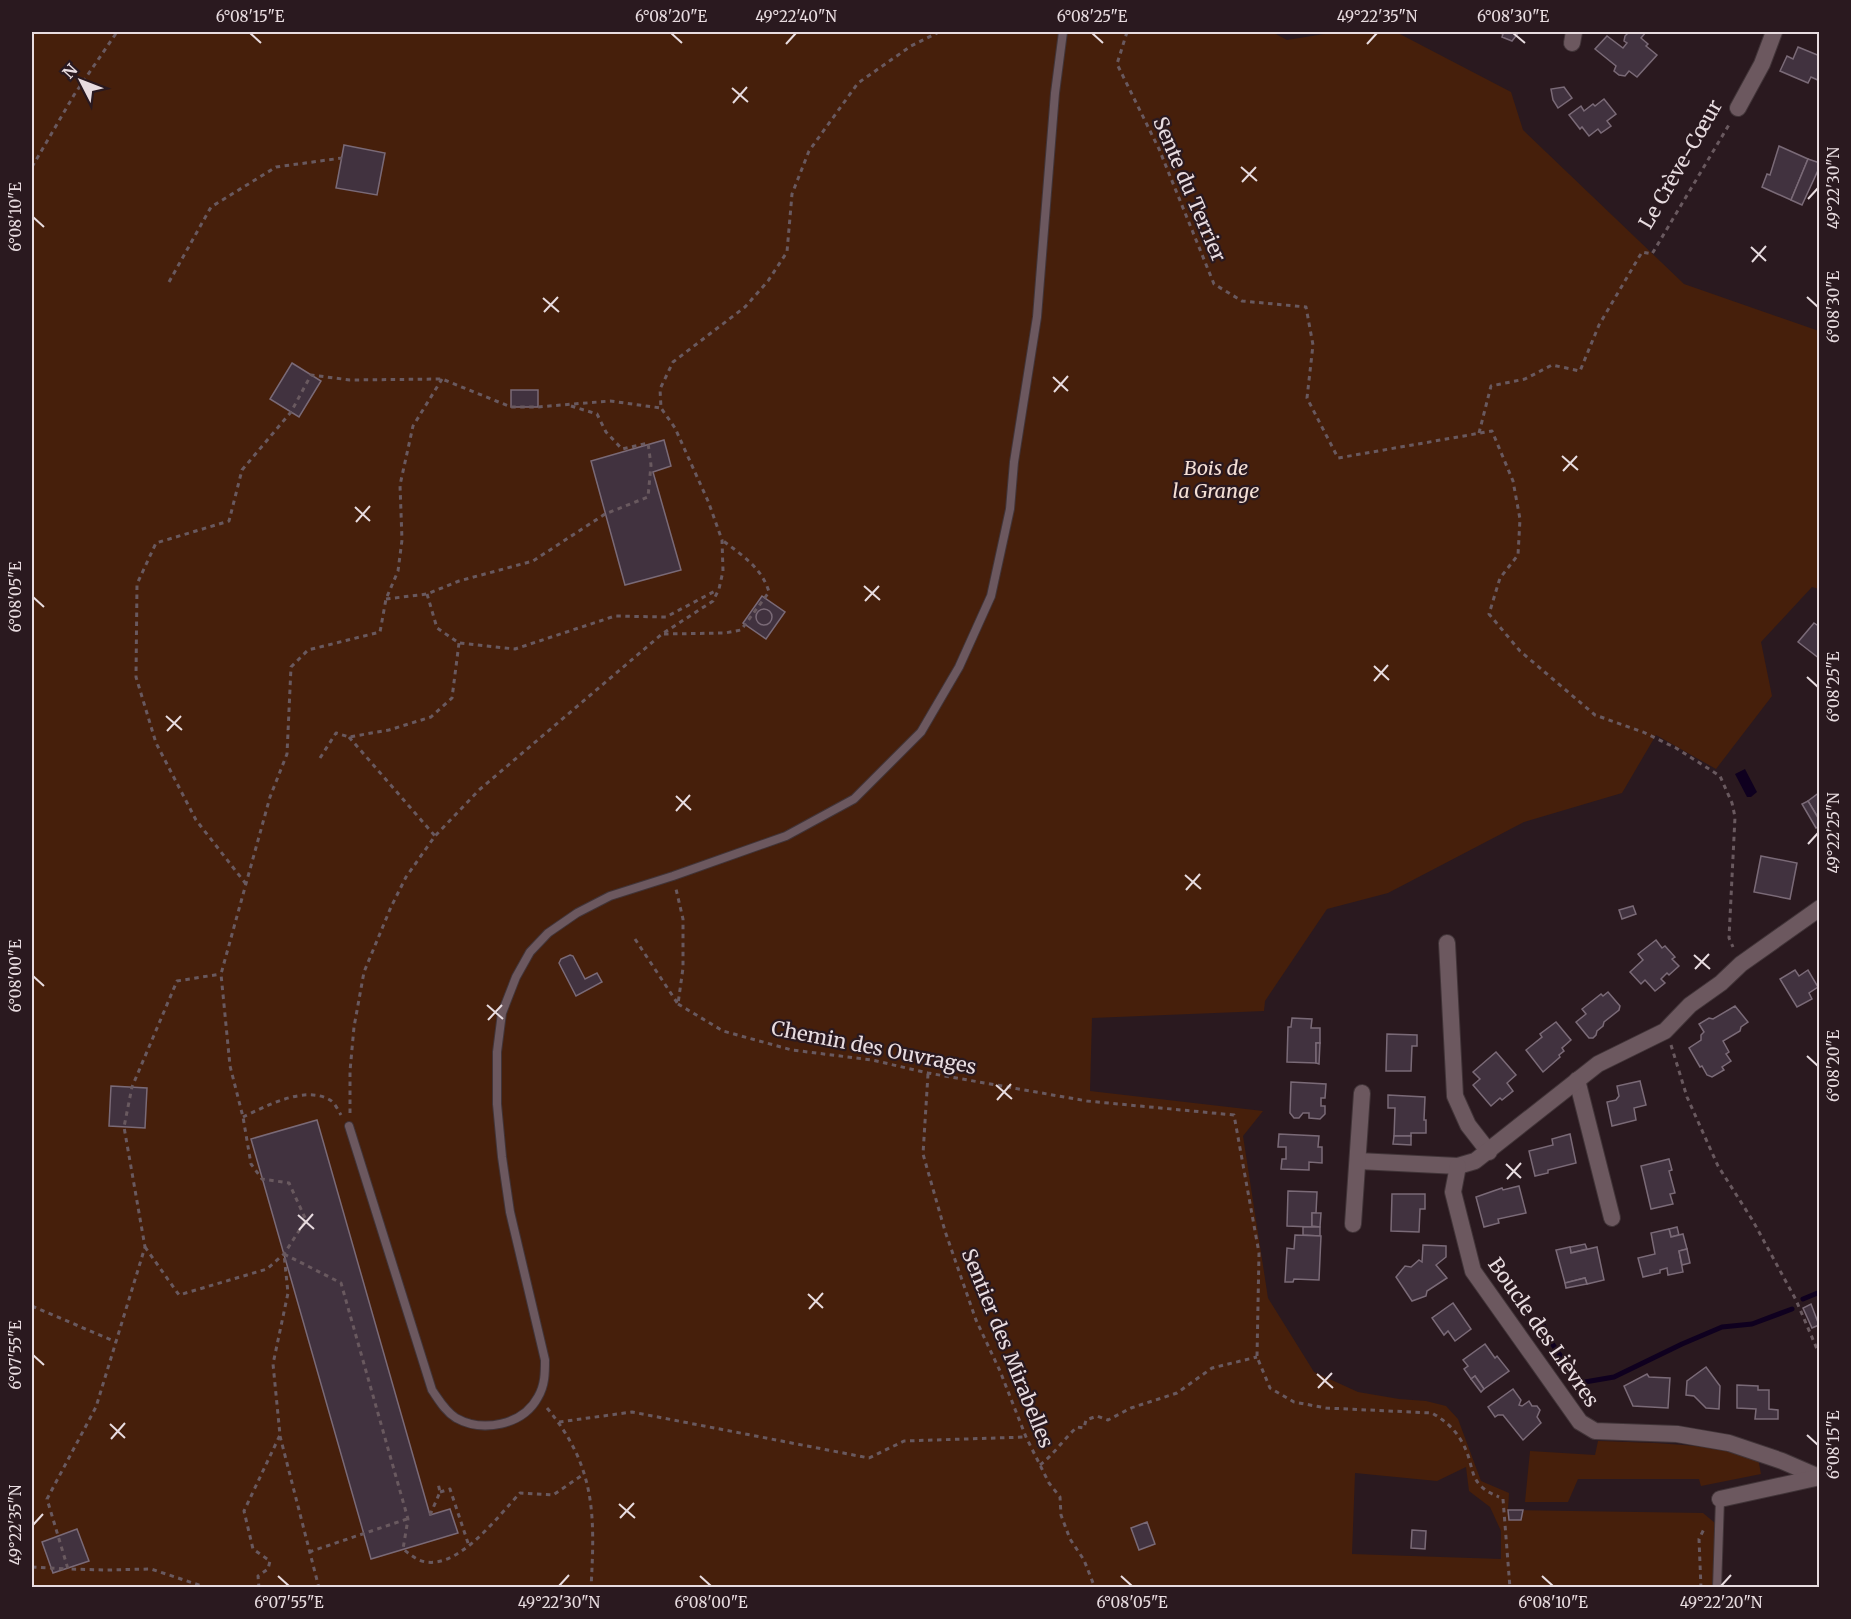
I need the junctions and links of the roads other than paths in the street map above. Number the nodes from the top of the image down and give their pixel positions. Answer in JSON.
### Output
{"nodes":[{"id":1,"x":1063,"y":32,"type":"edge"},
{"id":2,"x":1774,"y":32,"type":"edge"},
{"id":3,"x":1738,"y":108,"type":"road end"},
{"id":4,"x":1818,"y":913,"type":"edge"},
{"id":5,"x":1447,"y":943,"type":"dead end"},
{"id":6,"x":1577,"y":1080,"type":"junction"},
{"id":7,"x":1362,"y":1093,"type":"dead end"},
{"id":8,"x":349,"y":1126,"type":"road end"},
{"id":9,"x":1489,"y":1152,"type":"junction"},
{"id":10,"x":1358,"y":1161,"type":"junction"},
{"id":11,"x":1458,"y":1166,"type":"junction"},
{"id":12,"x":1612,"y":1218,"type":"dead end"},
{"id":13,"x":1353,"y":1224,"type":"dead end"},
{"id":14,"x":1819,"y":1477,"type":"edge"},
{"id":15,"x":1720,"y":1499,"type":"joint"},
{"id":16,"x":1717,"y":1587,"type":"edge"}],
"edges":[{"from":1,"to":8,"type":"lane"},
{"from":2,"to":3,"type":"street","name":"Le Crève-Cœur"},
{"from":4,"to":6,"type":"street"},
{"from":5,"to":9,"type":"street"},
{"from":6,"to":9,"type":"street"},
{"from":6,"to":12,"type":"street"},
{"from":7,"to":10,"type":"street"},
{"from":9,"to":11,"type":"street"},
{"from":10,"to":11,"type":"street"},
{"from":10,"to":13,"type":"street"},
{"from":11,"to":14,"type":"street","name":"Boucle des Lièvres"},
{"from":14,"to":15,"type":"street"},
{"from":15,"to":16,"type":"lane"}]}
